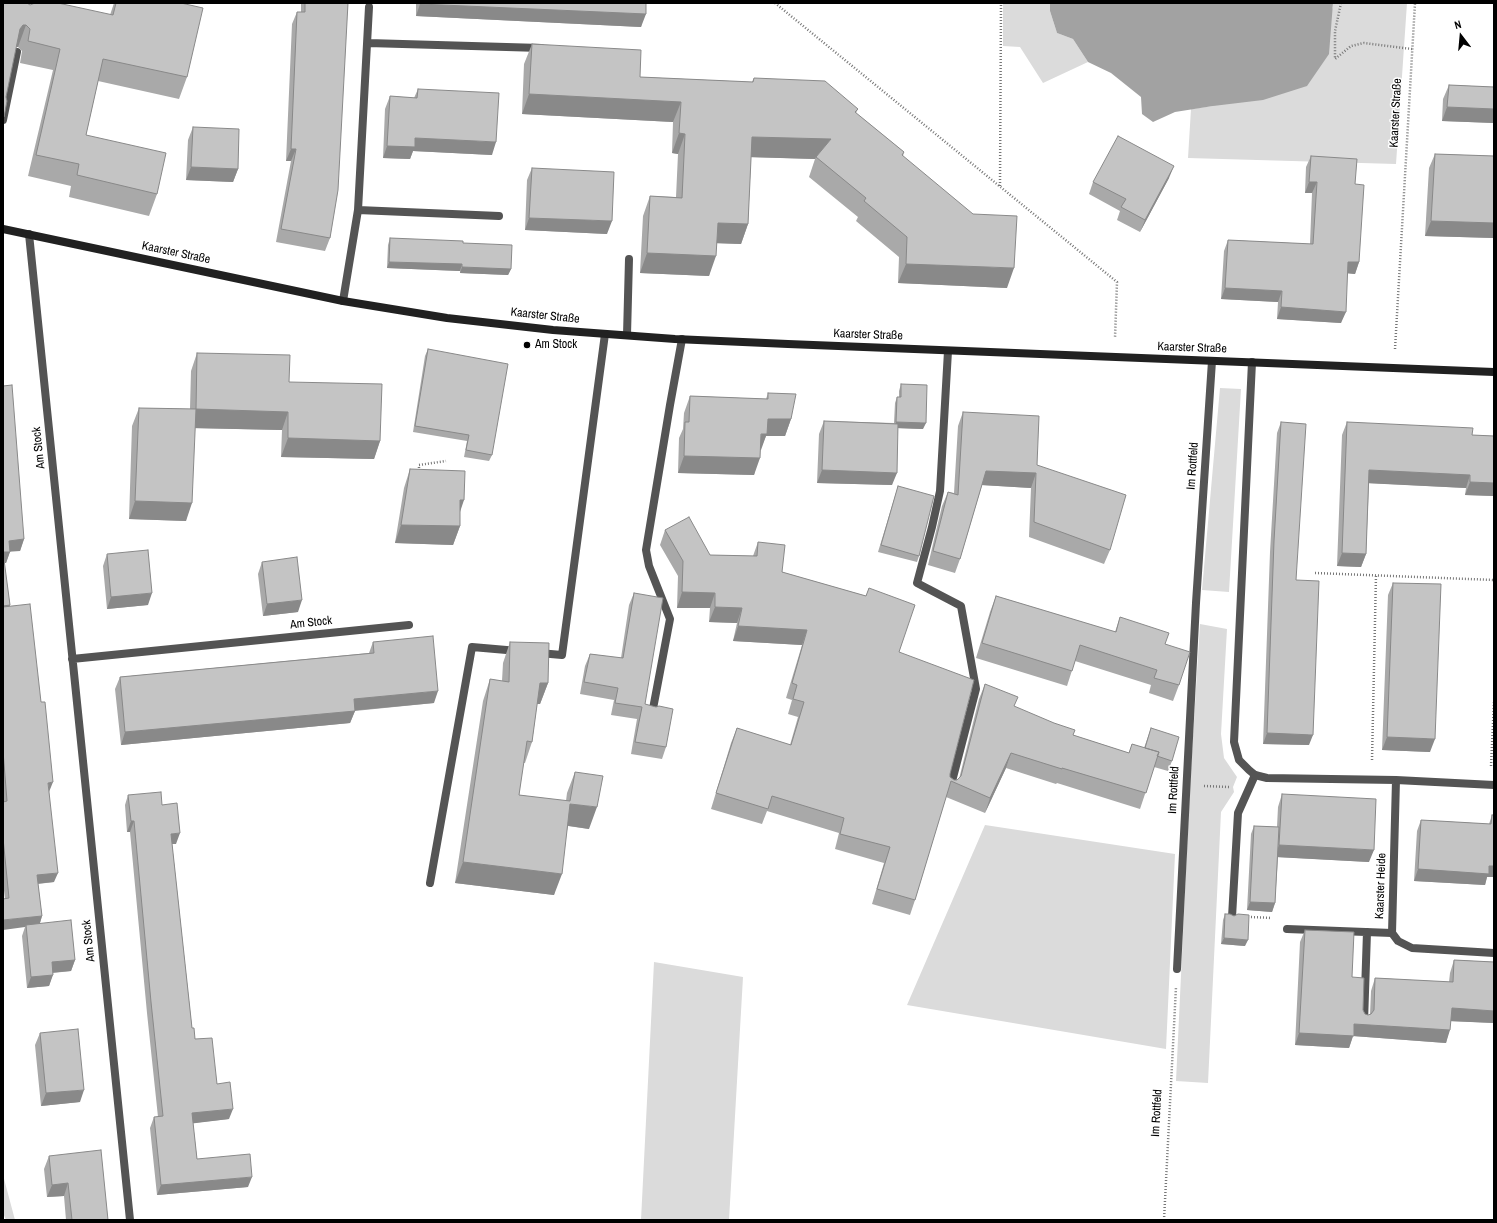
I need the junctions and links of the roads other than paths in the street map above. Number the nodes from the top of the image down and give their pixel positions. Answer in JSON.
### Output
{"nodes":[{"id":1,"x":369,"y":7,"type":"dead end"},
{"id":2,"x":368,"y":43,"type":"junction"},
{"id":3,"x":547,"y":48,"type":"edge"},
{"id":4,"x":17,"y":52,"type":"edge"},
{"id":5,"x":3,"y":120,"type":"edge"},
{"id":6,"x":358,"y":210,"type":"junction"},
{"id":7,"x":499,"y":216,"type":"dead end"},
{"id":8,"x":3,"y":228,"type":"edge"},
{"id":9,"x":29,"y":234,"type":"junction"},
{"id":10,"x":629,"y":259,"type":"dead end"},
{"id":11,"x":343,"y":301,"type":"junction"},
{"id":12,"x":605,"y":334,"type":"junction"},
{"id":13,"x":627,"y":335,"type":"junction"},
{"id":14,"x":682,"y":339,"type":"junction"},
{"id":15,"x":948,"y":350,"type":"junction"},
{"id":16,"x":1212,"y":361,"type":"junction"},
{"id":17,"x":1252,"y":362,"type":"junction"},
{"id":18,"x":1494,"y":372,"type":"edge"},
{"id":19,"x":409,"y":625,"type":"dead end"},
{"id":20,"x":72,"y":659,"type":"junction"},
{"id":21,"x":652,"y":714,"type":"edge"},
{"id":22,"x":1252,"y":773,"type":"junction"},
{"id":23,"x":1396,"y":780,"type":"junction"},
{"id":24,"x":1492,"y":785,"type":"edge"},
{"id":25,"x":950,"y":790,"type":"edge"},
{"id":26,"x":430,"y":883,"type":"dead end"},
{"id":27,"x":1232,"y":917,"type":"edge"},
{"id":28,"x":1287,"y":929,"type":"road end"},
{"id":29,"x":1367,"y":932,"type":"junction"},
{"id":30,"x":1392,"y":933,"type":"junction"},
{"id":31,"x":1494,"y":953,"type":"edge"},
{"id":32,"x":1177,"y":970,"type":"road end"},
{"id":33,"x":1364,"y":1022,"type":"edge"},
{"id":34,"x":130,"y":1220,"type":"edge"}],
"edges":[{"from":1,"to":2,"type":"street"},
{"from":2,"to":3,"type":"street"},
{"from":2,"to":6,"type":"street"},
{"from":4,"to":5,"type":"street"},
{"from":6,"to":7,"type":"street"},
{"from":6,"to":11,"type":"street"},
{"from":8,"to":9,"type":"main road","name":"Kaarster Straße"},
{"from":9,"to":11,"type":"main road","name":"Kaarster Straße"},
{"from":9,"to":20,"type":"street","name":"Am Stock"},
{"from":10,"to":13,"type":"street"},
{"from":11,"to":12,"type":"main road","name":"Kaarster Straße"},
{"from":12,"to":13,"type":"main road","name":"Kaarster Straße"},
{"from":12,"to":26,"type":"street"},
{"from":13,"to":14,"type":"main road","name":"Kaarster Straße"},
{"from":14,"to":15,"type":"main road","name":"Kaarster Straße"},
{"from":14,"to":21,"type":"street"},
{"from":15,"to":16,"type":"main road","name":"Kaarster Straße"},
{"from":15,"to":25,"type":"street"},
{"from":16,"to":17,"type":"main road","name":"Kaarster Straße"},
{"from":16,"to":32,"type":"street","name":"Im Rottfeld"},
{"from":17,"to":18,"type":"main road","name":"Kaarster Straße"},
{"from":17,"to":22,"type":"street"},
{"from":19,"to":20,"type":"street","name":"Am Stock"},
{"from":20,"to":34,"type":"street","name":"Am Stock"},
{"from":22,"to":23,"type":"street"},
{"from":22,"to":27,"type":"street"},
{"from":23,"to":24,"type":"street"},
{"from":23,"to":30,"type":"street","name":"Kaarster Heide"},
{"from":28,"to":29,"type":"street"},
{"from":29,"to":30,"type":"street"},
{"from":29,"to":33,"type":"street"},
{"from":30,"to":31,"type":"street","name":"Kaarster Heide"}]}
